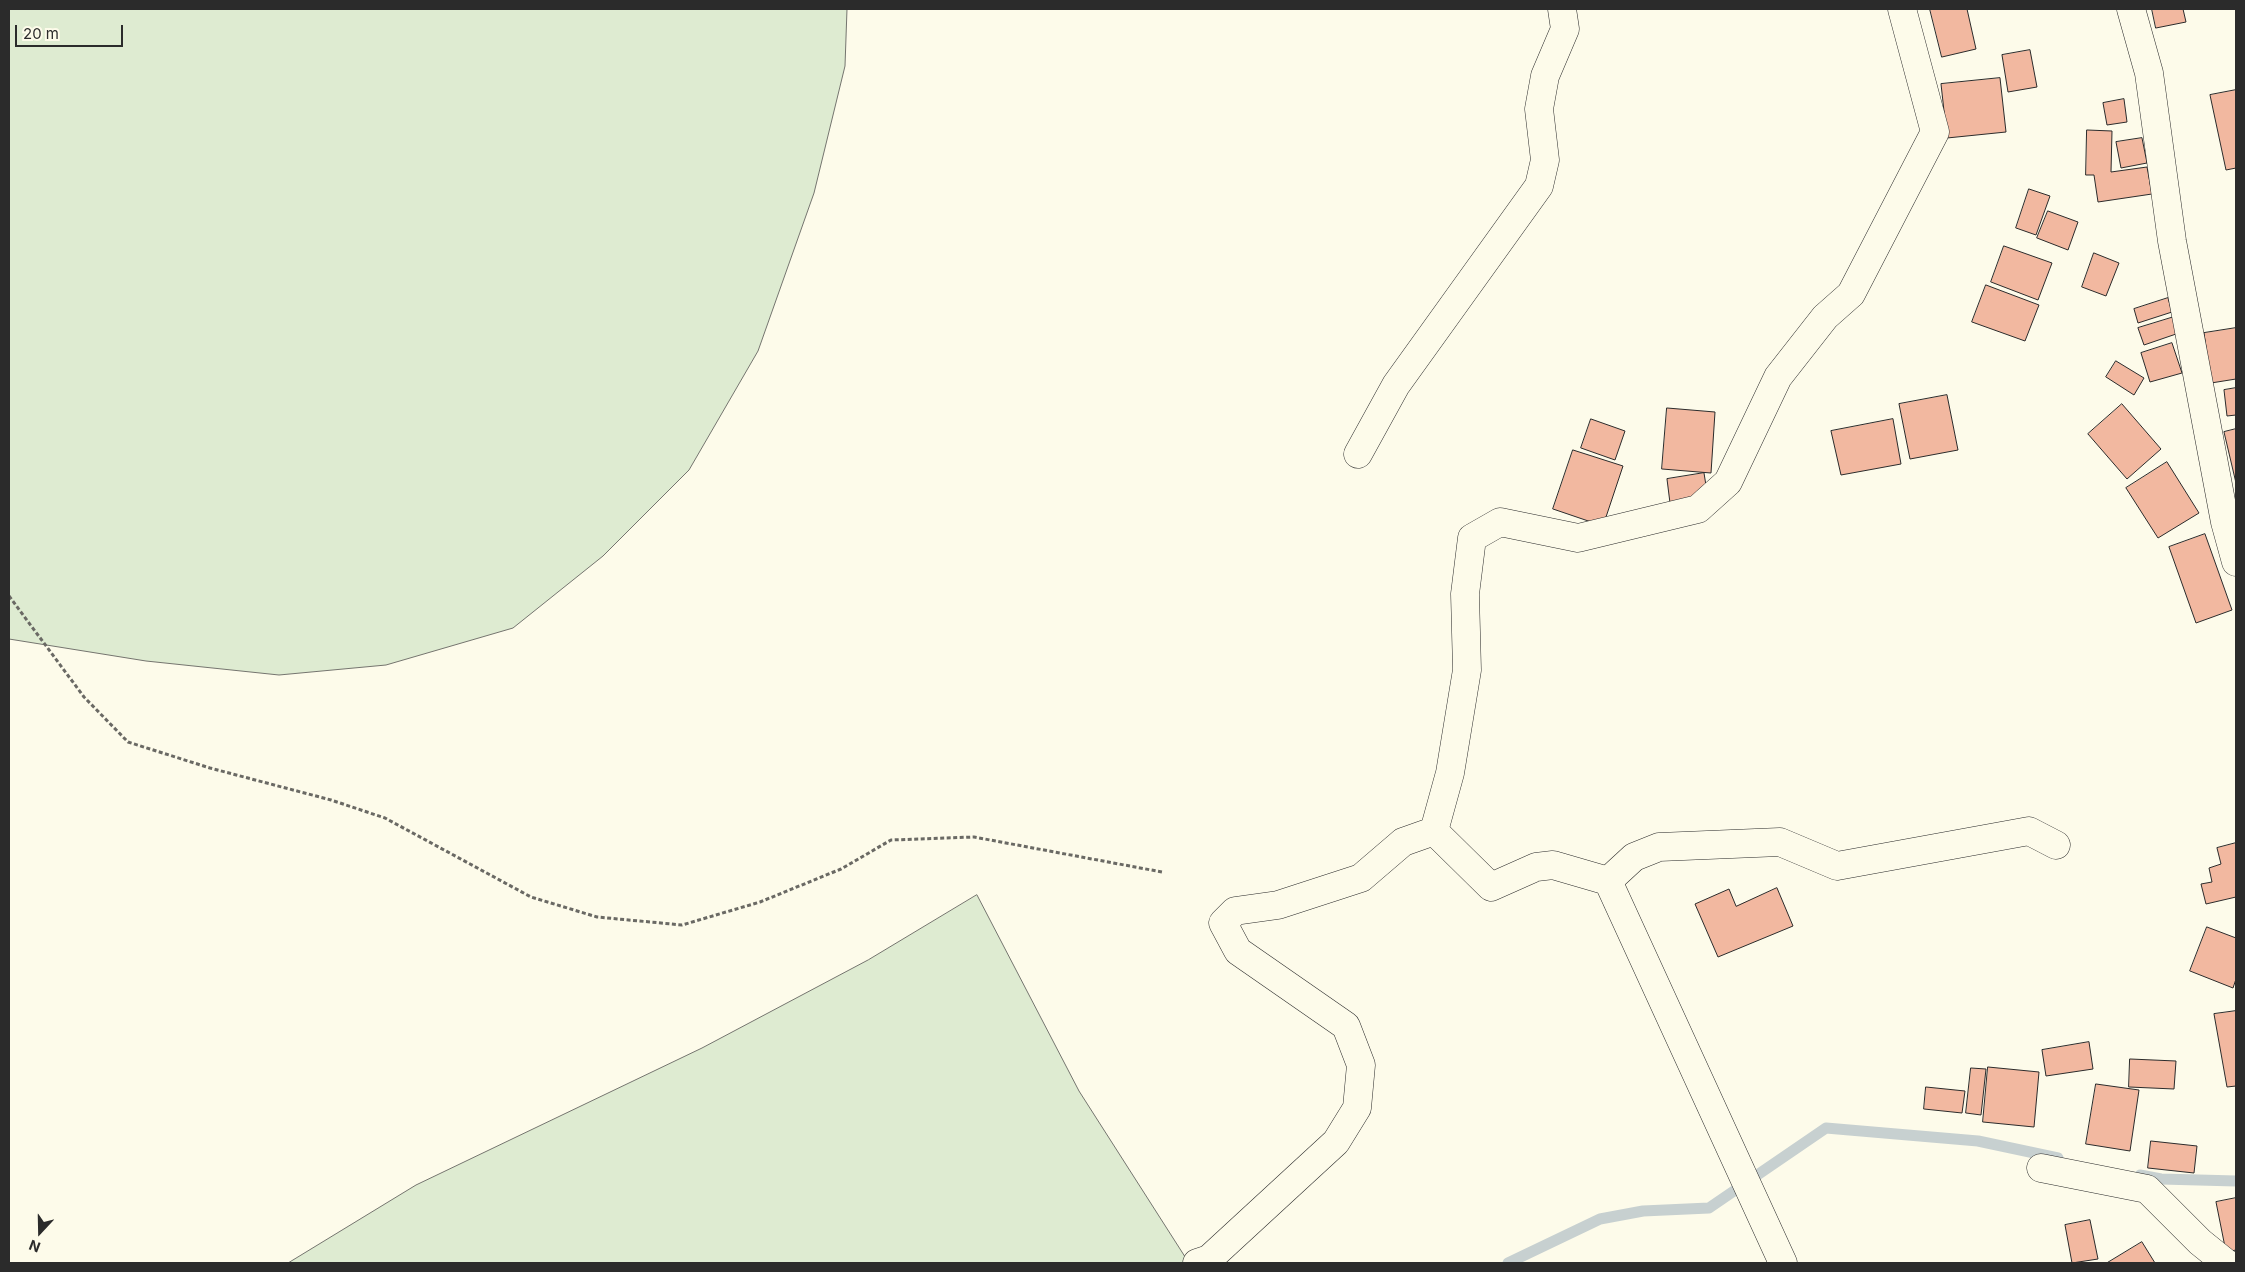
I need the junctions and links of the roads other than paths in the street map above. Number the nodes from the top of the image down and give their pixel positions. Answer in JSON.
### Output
{"nodes":[{"id":1,"x":1562,"y":9,"type":"edge"},
{"id":2,"x":1902,"y":9,"type":"edge"},
{"id":3,"x":2131,"y":9,"type":"edge"},
{"id":4,"x":1358,"y":454,"type":"dead end"},
{"id":5,"x":2236,"y":562,"type":"edge"},
{"id":6,"x":1434,"y":831,"type":"junction"},
{"id":7,"x":2056,"y":845,"type":"dead end"},
{"id":8,"x":1608,"y":880,"type":"junction"},
{"id":9,"x":2041,"y":1168,"type":"dead end"},
{"id":10,"x":1197,"y":1263,"type":"edge"},
{"id":11,"x":1783,"y":1263,"type":"edge"},
{"id":12,"x":2226,"y":1263,"type":"edge"}],
"edges":[{"from":1,"to":4,"type":"street"},
{"from":2,"to":6,"type":"street"},
{"from":3,"to":5,"type":"street"},
{"from":6,"to":8,"type":"street"},
{"from":6,"to":10,"type":"street"},
{"from":7,"to":8,"type":"street"},
{"from":8,"to":11,"type":"street"},
{"from":9,"to":12,"type":"street"}]}
